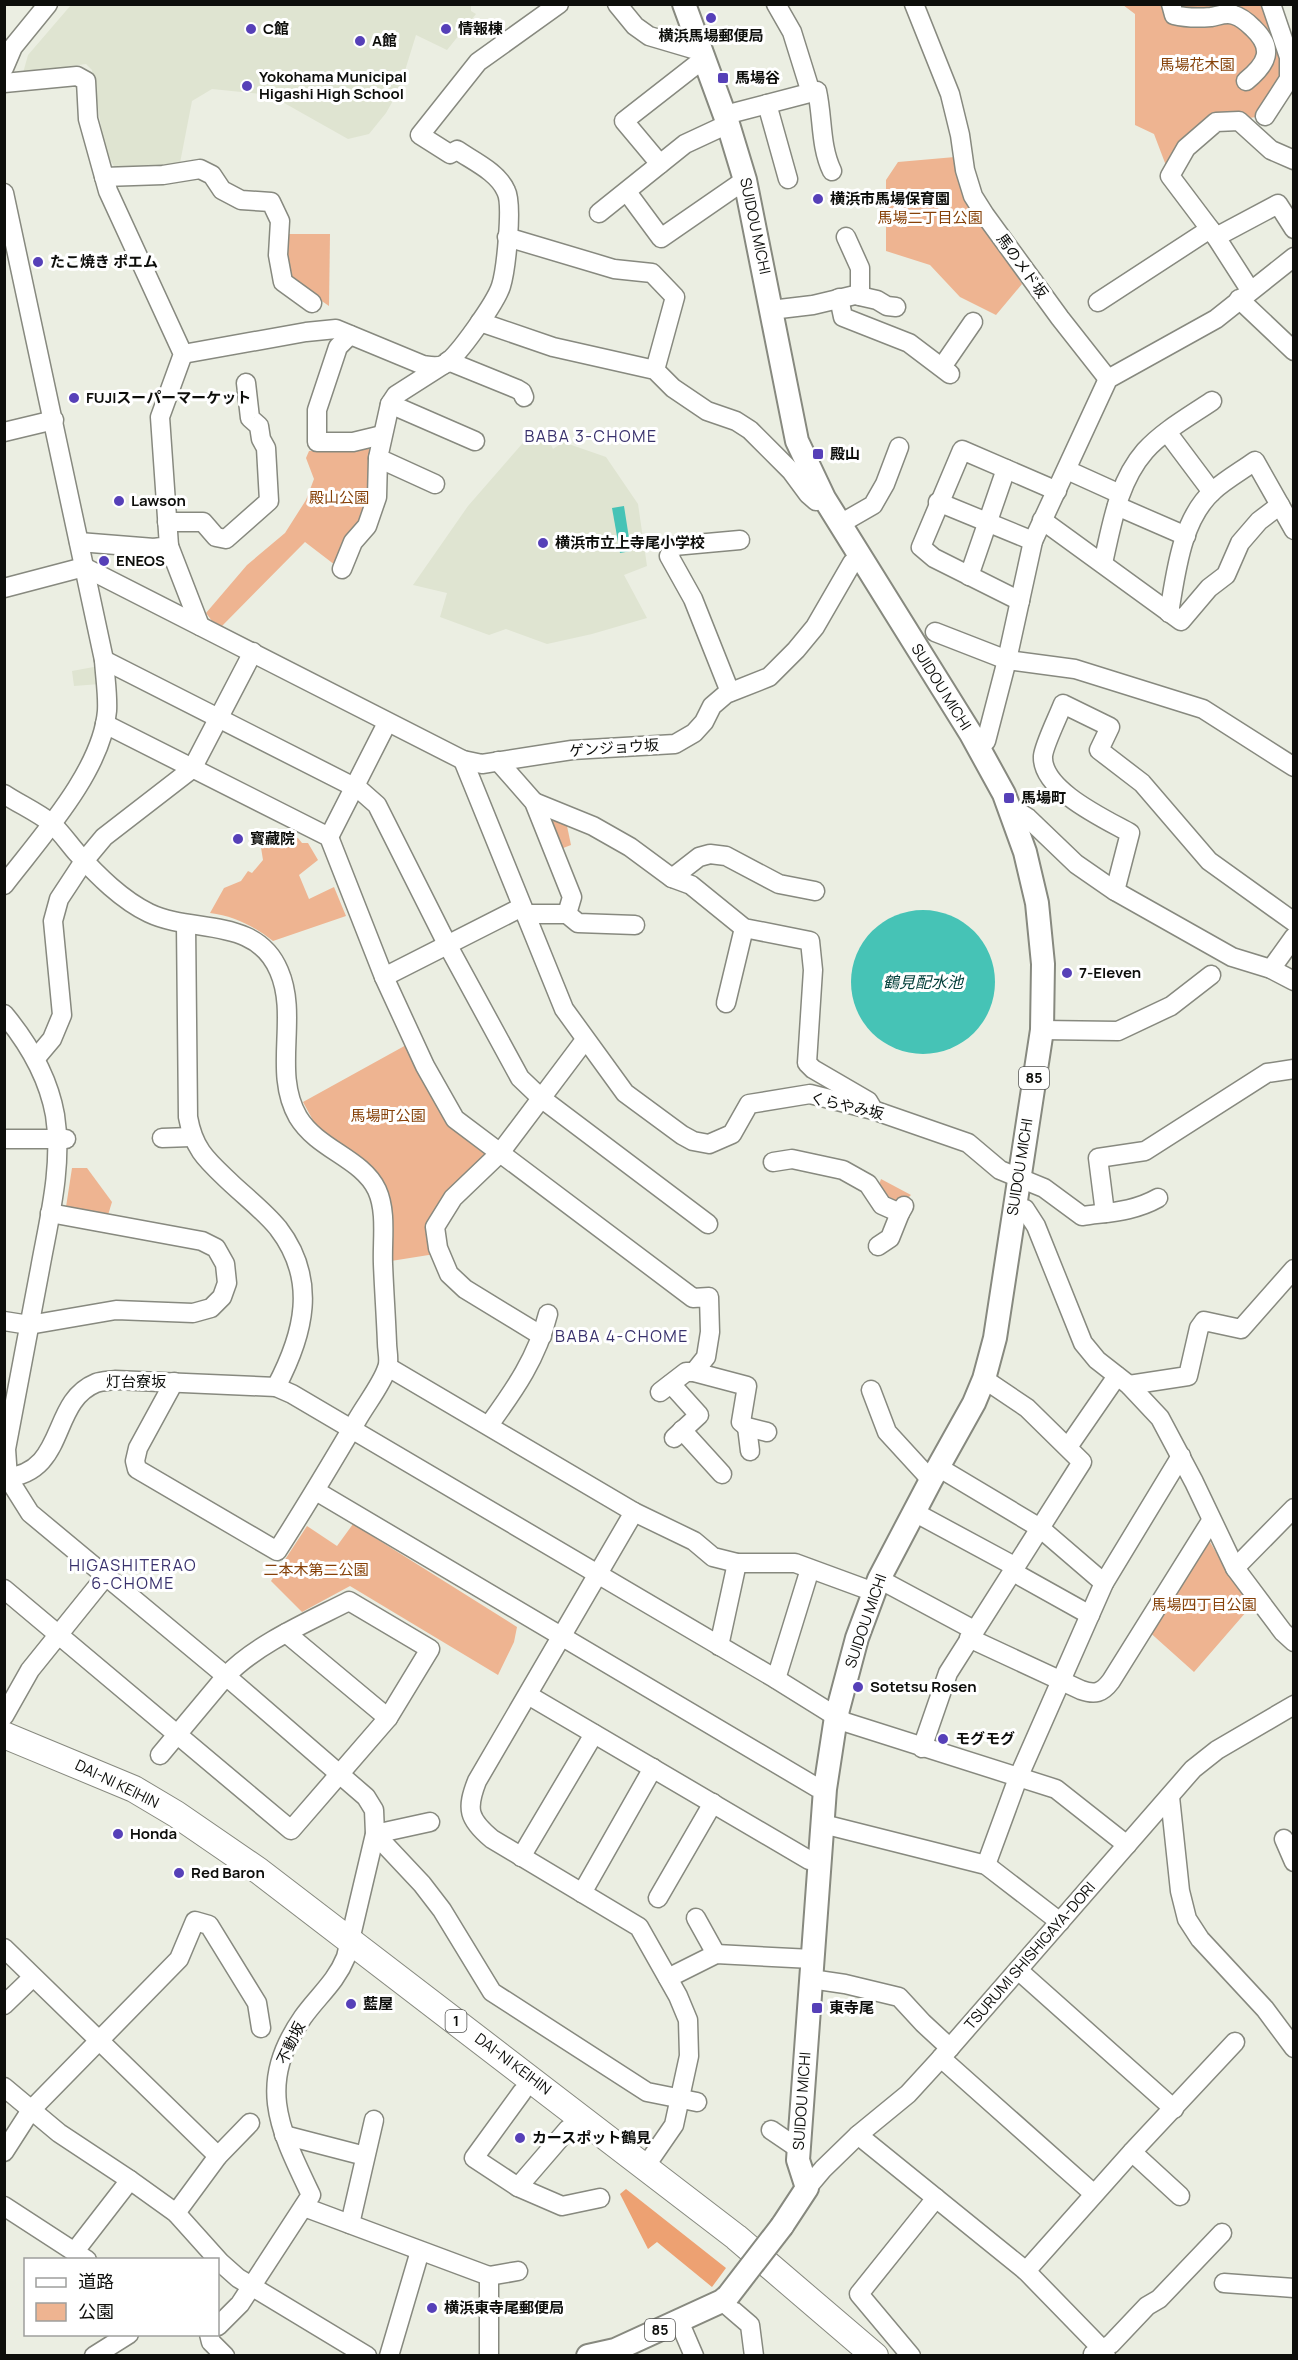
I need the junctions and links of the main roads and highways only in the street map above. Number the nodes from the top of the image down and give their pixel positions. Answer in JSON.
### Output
{"nodes":[{"id":1,"x":684,"y":4,"type":"edge"},
{"id":2,"x":4,"y":1735,"type":"edge"},
{"id":3,"x":4,"y":1753,"type":"edge"},
{"id":4,"x":348,"y":1949,"type":"junction"},
{"id":5,"x":807,"y":2188,"type":"joint"},
{"id":6,"x":588,"y":2355,"type":"edge"},
{"id":7,"x":852,"y":2355,"type":"edge"},
{"id":8,"x":875,"y":2355,"type":"edge"}],
"edges":[{"from":1,"to":5,"type":"main road","name":"SUIDOU MICHI","number":"85"},
{"from":2,"to":4,"type":"highway","name":"DAI-NI KEIHIN","number":"1"},
{"from":3,"to":4,"type":"highway","name":"DAI-NI KEIHIN","number":"1"},
{"from":4,"to":7,"type":"highway","name":"DAI-NI KEIHIN","number":"1"},
{"from":4,"to":8,"type":"highway","name":"DAI-NI KEIHIN","number":"1"},
{"from":5,"to":6,"type":"main road","name":"TSURUMI SHISHIGAYA-DORI","number":"85","bridge":true}]}
